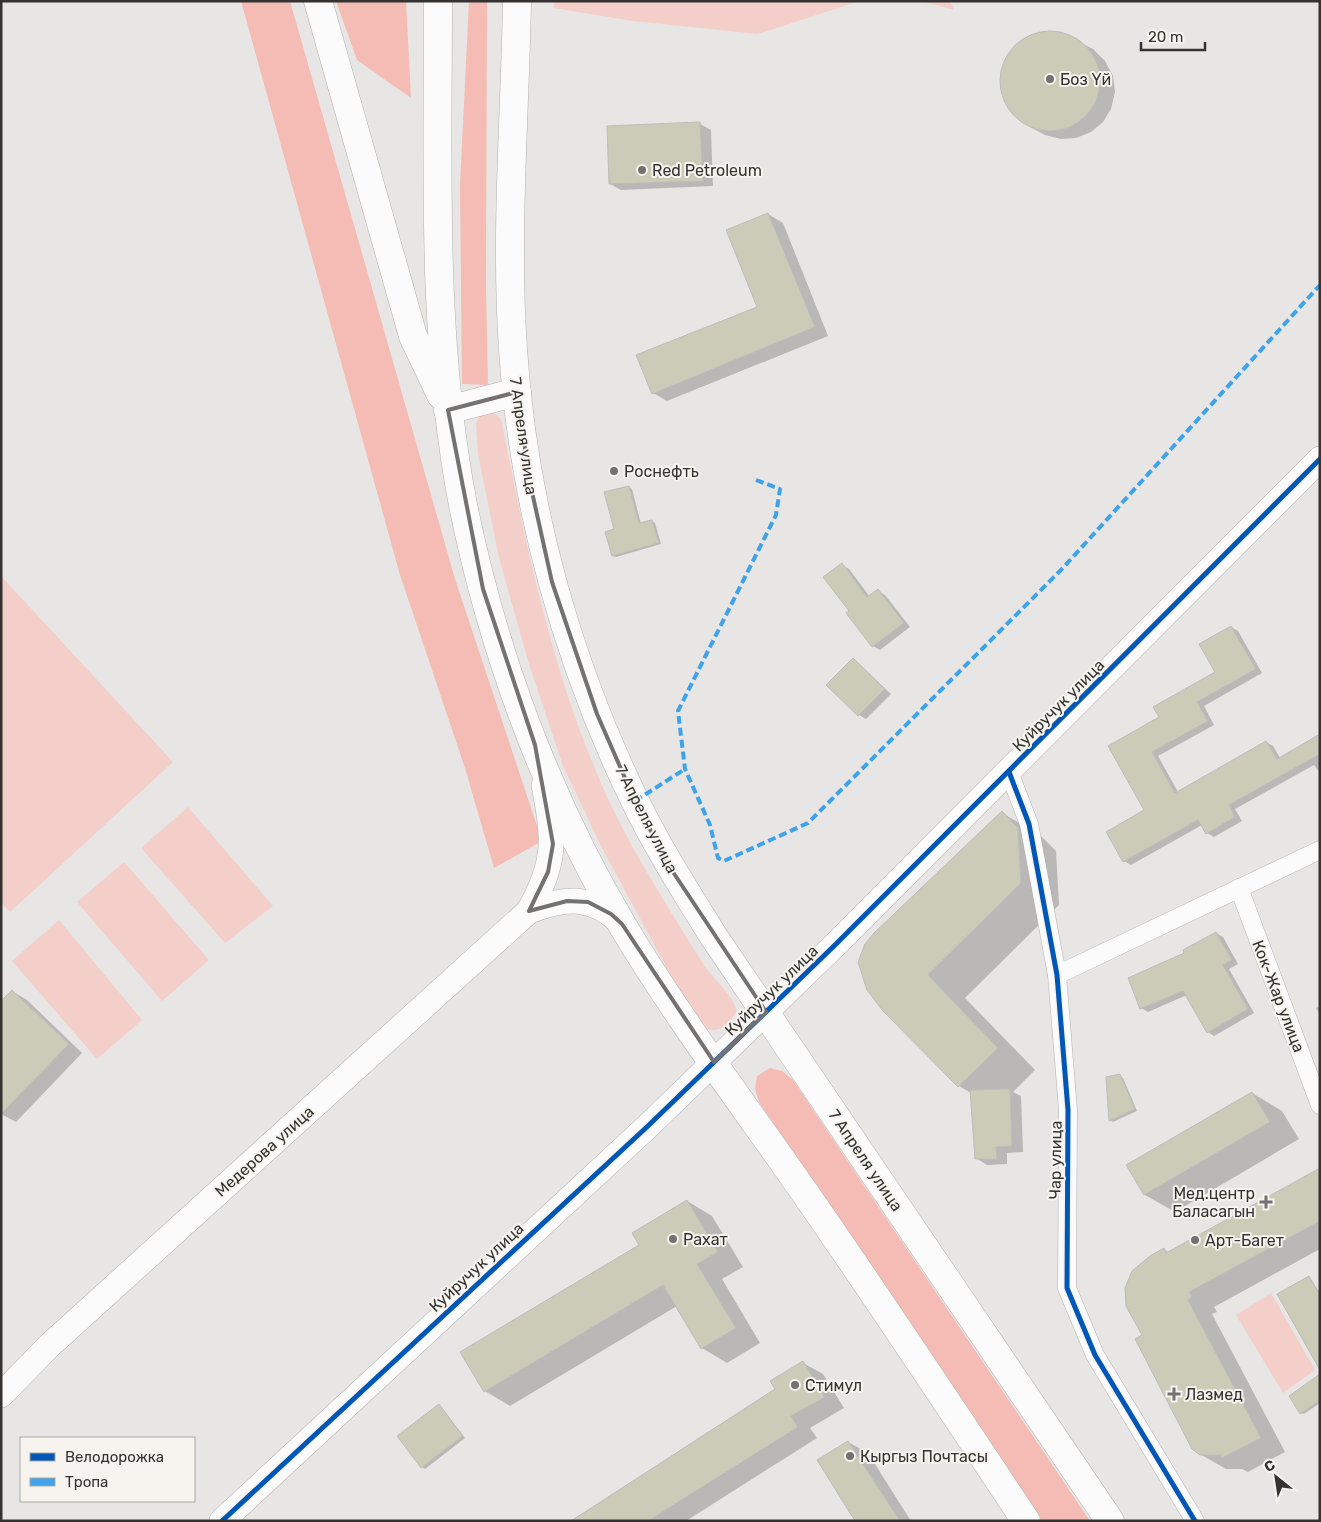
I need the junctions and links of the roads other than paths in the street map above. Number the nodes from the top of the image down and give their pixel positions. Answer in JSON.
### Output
{"nodes":[{"id":1,"x":318,"y":1,"type":"edge"},
{"id":2,"x":438,"y":1,"type":"edge"},
{"id":3,"x":517,"y":1,"type":"edge"},
{"id":4,"x":517,"y":392,"type":"junction"},
{"id":5,"x":448,"y":410,"type":"junction"},
{"id":6,"x":1320,"y":459,"type":"edge"},
{"id":7,"x":535,"y":746,"type":"junction"},
{"id":8,"x":1009,"y":772,"type":"junction"},
{"id":9,"x":1320,"y":850,"type":"edge"},
{"id":10,"x":1239,"y":888,"type":"junction"},
{"id":11,"x":530,"y":911,"type":"junction"},
{"id":12,"x":622,"y":924,"type":"junction"},
{"id":13,"x":1057,"y":975,"type":"junction"},
{"id":14,"x":766,"y":1012,"type":"junction"},
{"id":15,"x":714,"y":1062,"type":"junction"},
{"id":16,"x":1320,"y":1104,"type":"edge"},
{"id":17,"x":1,"y":1395,"type":"edge"},
{"id":18,"x":222,"y":1521,"type":"edge"},
{"id":19,"x":1026,"y":1521,"type":"edge"},
{"id":20,"x":1110,"y":1521,"type":"edge"},
{"id":21,"x":1195,"y":1521,"type":"edge"}],
"edges":[{"from":1,"to":5,"type":"main road"},
{"from":2,"to":5,"type":"main road"},
{"from":3,"to":4,"type":"main road","name":"7 Апреля улица"},
{"from":4,"to":5,"type":"main road"},
{"from":4,"to":14,"type":"main road","name":"7 Апреля улица"},
{"from":5,"to":7,"type":"main road"},
{"from":6,"to":8,"type":"street","name":"Куйручук улица"},
{"from":7,"to":11,"type":"street","name":"Медерова улица"},
{"from":7,"to":12,"type":"main road"},
{"from":8,"to":13,"type":"street","name":"Чар улица"},
{"from":8,"to":14,"type":"street","name":"Куйручук улица"},
{"from":9,"to":10,"type":"street"},
{"from":10,"to":13,"type":"street"},
{"from":10,"to":16,"type":"street","name":"Кок-Жар улица"},
{"from":11,"to":12,"type":"street","name":"Медерова улица"},
{"from":11,"to":17,"type":"street","name":"Медерова улица"},
{"from":12,"to":15,"type":"main road"},
{"from":13,"to":21,"type":"street","name":"Чар улица"},
{"from":14,"to":15,"type":"street","name":"Куйручук улица"},
{"from":14,"to":20,"type":"main road","name":"7 Апреля улица"},
{"from":15,"to":18,"type":"street","name":"Куйручук улица"},
{"from":15,"to":19,"type":"main road"}]}
